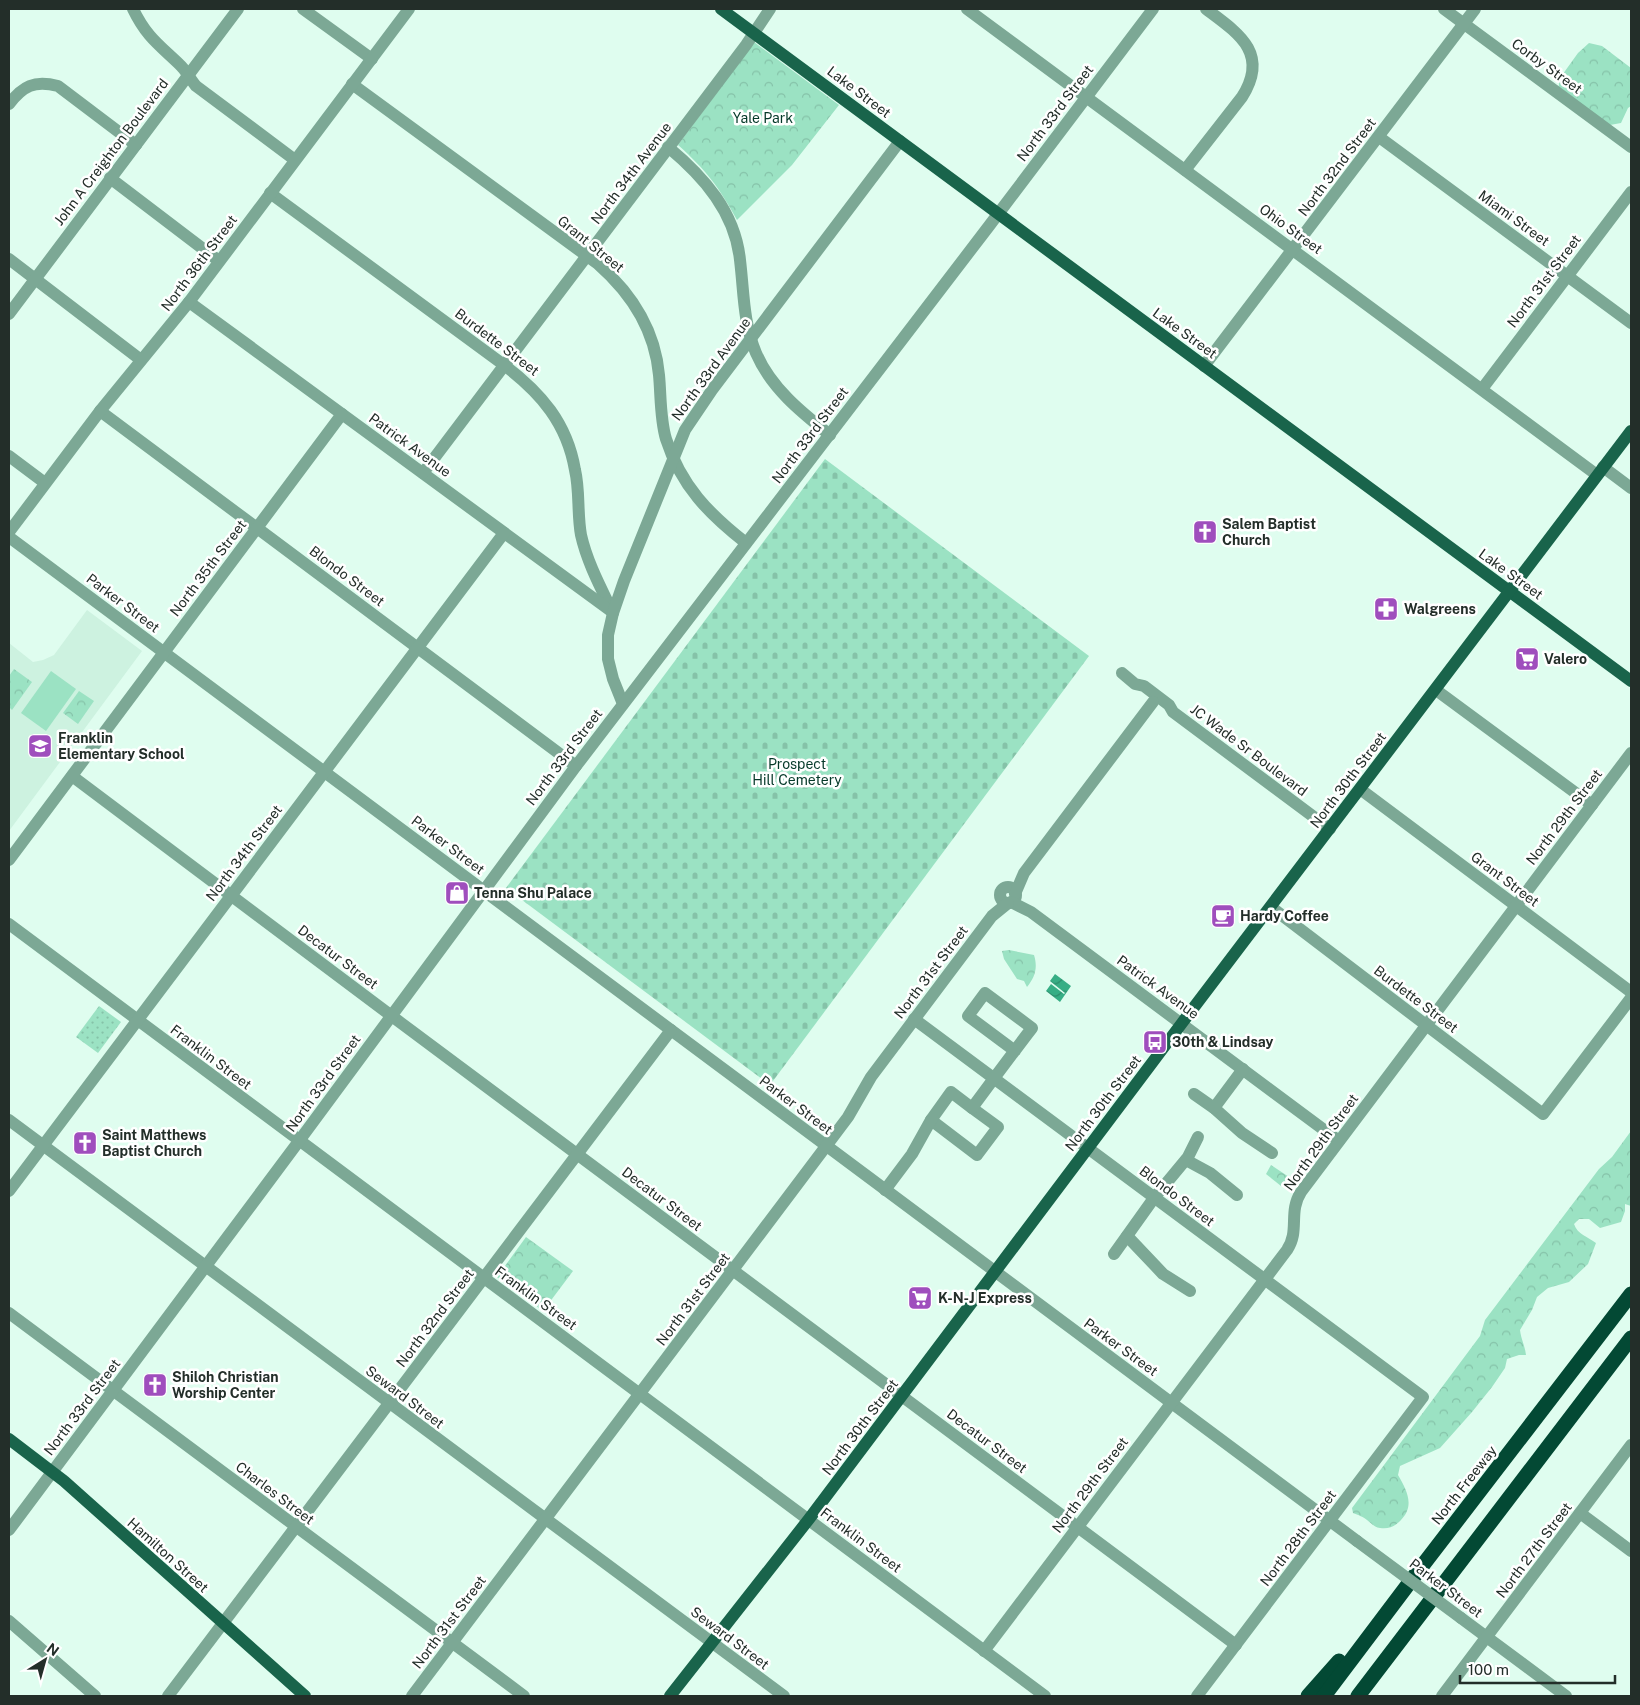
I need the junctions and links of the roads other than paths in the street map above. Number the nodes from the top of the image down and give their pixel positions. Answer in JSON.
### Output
{"nodes":[{"id":1,"x":133,"y":9,"type":"edge"},
{"id":2,"x":238,"y":9,"type":"edge"},
{"id":3,"x":303,"y":9,"type":"edge"},
{"id":4,"x":410,"y":9,"type":"edge"},
{"id":5,"x":721,"y":9,"type":"edge"},
{"id":6,"x":770,"y":9,"type":"edge"},
{"id":7,"x":967,"y":9,"type":"edge"},
{"id":8,"x":1152,"y":9,"type":"edge"},
{"id":9,"x":1206,"y":9,"type":"edge"},
{"id":10,"x":1444,"y":9,"type":"edge"},
{"id":11,"x":1475,"y":9,"type":"edge"},
{"id":12,"x":1464,"y":24,"type":"junction"},
{"id":13,"x":754,"y":33,"type":"junction"},
{"id":14,"x":372,"y":59,"type":"junction"},
{"id":15,"x":188,"y":75,"type":"junction"},
{"id":16,"x":352,"y":84,"type":"junction"},
{"id":17,"x":1086,"y":97,"type":"junction"},
{"id":18,"x":9,"y":104,"type":"edge"},
{"id":19,"x":1379,"y":137,"type":"junction"},
{"id":20,"x":900,"y":141,"type":"junction"},
{"id":21,"x":136,"y":144,"type":"junction"},
{"id":22,"x":668,"y":147,"type":"junction"},
{"id":23,"x":1631,"y":147,"type":"edge"},
{"id":24,"x":295,"y":160,"type":"junction"},
{"id":25,"x":1186,"y":170,"type":"junction"},
{"id":26,"x":110,"y":178,"type":"junction"},
{"id":27,"x":1631,"y":192,"type":"edge"},
{"id":28,"x":270,"y":193,"type":"junction"},
{"id":29,"x":998,"y":214,"type":"junction"},
{"id":30,"x":1293,"y":250,"type":"junction"},
{"id":31,"x":586,"y":256,"type":"junction"},
{"id":32,"x":9,"y":259,"type":"edge"},
{"id":33,"x":220,"y":261,"type":"junction"},
{"id":34,"x":1567,"y":276,"type":"junction"},
{"id":35,"x":35,"y":279,"type":"junction"},
{"id":36,"x":189,"y":302,"type":"junction"},
{"id":37,"x":9,"y":314,"type":"edge"},
{"id":38,"x":1631,"y":323,"type":"edge"},
{"id":39,"x":751,"y":338,"type":"junction"},
{"id":40,"x":141,"y":360,"type":"junction"},
{"id":41,"x":504,"y":365,"type":"junction"},
{"id":42,"x":1204,"y":366,"type":"junction"},
{"id":43,"x":1482,"y":389,"type":"junction"},
{"id":44,"x":100,"y":411,"type":"junction"},
{"id":45,"x":342,"y":414,"type":"junction"},
{"id":46,"x":1631,"y":431,"type":"edge"},
{"id":47,"x":830,"y":435,"type":"junction"},
{"id":48,"x":9,"y":456,"type":"edge"},
{"id":49,"x":673,"y":458,"type":"junction"},
{"id":50,"x":1600,"y":471,"type":"junction"},
{"id":51,"x":423,"y":473,"type":"junction"},
{"id":52,"x":45,"y":483,"type":"junction"},
{"id":53,"x":1631,"y":488,"type":"edge"},
{"id":54,"x":257,"y":528,"type":"junction"},
{"id":55,"x":9,"y":532,"type":"edge"},
{"id":56,"x":504,"y":533,"type":"junction"},
{"id":57,"x":9,"y":537,"type":"edge"},
{"id":58,"x":746,"y":543,"type":"junction"},
{"id":59,"x":1510,"y":592,"type":"junction"},
{"id":60,"x":613,"y":613,"type":"junction"},
{"id":61,"x":417,"y":647,"type":"junction"},
{"id":62,"x":164,"y":652,"type":"junction"},
{"id":63,"x":1122,"y":673,"type":"dead end"},
{"id":64,"x":1631,"y":681,"type":"edge"},
{"id":65,"x":1134,"y":684,"type":"junction"},
{"id":66,"x":1436,"y":690,"type":"junction"},
{"id":67,"x":1153,"y":702,"type":"junction"},
{"id":68,"x":623,"y":704,"type":"junction"},
{"id":69,"x":1173,"y":712,"type":"junction"},
{"id":70,"x":1631,"y":753,"type":"edge"},
{"id":71,"x":576,"y":766,"type":"junction"},
{"id":72,"x":324,"y":772,"type":"junction"},
{"id":73,"x":72,"y":776,"type":"junction"},
{"id":74,"x":1360,"y":790,"type":"junction"},
{"id":75,"x":1592,"y":805,"type":"junction"},
{"id":76,"x":1330,"y":829,"type":"junction"},
{"id":77,"x":9,"y":860,"type":"edge"},
{"id":78,"x":484,"y":890,"type":"junction"},
{"id":79,"x":231,"y":896,"type":"junction"},
{"id":80,"x":1009,"y":896,"type":"junction"},
{"id":81,"x":1516,"y":906,"type":"junction"},
{"id":82,"x":1271,"y":907,"type":"junction"},
{"id":83,"x":9,"y":924,"type":"edge"},
{"id":84,"x":1631,"y":992,"type":"edge"},
{"id":85,"x":1631,"y":998,"type":"edge"},
{"id":86,"x":391,"y":1016,"type":"junction"},
{"id":87,"x":914,"y":1019,"type":"junction"},
{"id":88,"x":137,"y":1020,"type":"junction"},
{"id":89,"x":1182,"y":1023,"type":"junction"},
{"id":90,"x":1426,"y":1026,"type":"junction"},
{"id":91,"x":671,"y":1030,"type":"junction"},
{"id":92,"x":1015,"y":1051,"type":"junction"},
{"id":93,"x":1243,"y":1069,"type":"junction"},
{"id":94,"x":994,"y":1079,"type":"junction"},
{"id":95,"x":1194,"y":1094,"type":"dead end"},
{"id":96,"x":972,"y":1108,"type":"junction"},
{"id":97,"x":1214,"y":1108,"type":"junction"},
{"id":98,"x":9,"y":1120,"type":"edge"},
{"id":99,"x":931,"y":1120,"type":"junction"},
{"id":100,"x":1198,"y":1137,"type":"dead end"},
{"id":101,"x":1339,"y":1141,"type":"junction"},
{"id":102,"x":299,"y":1142,"type":"junction"},
{"id":103,"x":43,"y":1145,"type":"junction"},
{"id":104,"x":826,"y":1146,"type":"junction"},
{"id":105,"x":1088,"y":1149,"type":"junction"},
{"id":106,"x":1272,"y":1154,"type":"dead end"},
{"id":107,"x":578,"y":1155,"type":"junction"},
{"id":108,"x":1186,"y":1160,"type":"junction"},
{"id":109,"x":885,"y":1190,"type":"junction"},
{"id":110,"x":9,"y":1191,"type":"edge"},
{"id":111,"x":1237,"y":1196,"type":"dead end"},
{"id":112,"x":1154,"y":1198,"type":"junction"},
{"id":113,"x":1127,"y":1236,"type":"junction"},
{"id":114,"x":1114,"y":1254,"type":"dead end"},
{"id":115,"x":205,"y":1266,"type":"junction"},
{"id":116,"x":733,"y":1270,"type":"junction"},
{"id":117,"x":996,"y":1273,"type":"junction"},
{"id":118,"x":484,"y":1278,"type":"junction"},
{"id":119,"x":1265,"y":1280,"type":"junction"},
{"id":120,"x":1631,"y":1286,"type":"edge"},
{"id":121,"x":1190,"y":1291,"type":"dead end"},
{"id":122,"x":1631,"y":1294,"type":"edge"},
{"id":123,"x":9,"y":1313,"type":"edge"},
{"id":124,"x":1631,"y":1338,"type":"edge"},
{"id":125,"x":1631,"y":1344,"type":"edge"},
{"id":126,"x":1570,"y":1374,"type":"junction"},
{"id":127,"x":113,"y":1390,"type":"junction"},
{"id":128,"x":1591,"y":1390,"type":"junction"},
{"id":129,"x":640,"y":1394,"type":"junction"},
{"id":130,"x":902,"y":1396,"type":"junction"},
{"id":131,"x":1423,"y":1397,"type":"joint"},
{"id":132,"x":1171,"y":1403,"type":"junction"},
{"id":133,"x":389,"y":1404,"type":"junction"},
{"id":134,"x":9,"y":1439,"type":"edge"},
{"id":135,"x":1631,"y":1445,"type":"edge"},
{"id":136,"x":52,"y":1472,"type":"junction"},
{"id":137,"x":1580,"y":1513,"type":"junction"},
{"id":138,"x":545,"y":1519,"type":"junction"},
{"id":139,"x":809,"y":1519,"type":"junction"},
{"id":140,"x":1330,"y":1521,"type":"junction"},
{"id":141,"x":1077,"y":1527,"type":"junction"},
{"id":142,"x":296,"y":1528,"type":"junction"},
{"id":143,"x":9,"y":1530,"type":"edge"},
{"id":144,"x":1631,"y":1551,"type":"edge"},
{"id":145,"x":1416,"y":1574,"type":"junction"},
{"id":146,"x":9,"y":1621,"type":"edge"},
{"id":147,"x":223,"y":1624,"type":"junction"},
{"id":148,"x":1487,"y":1637,"type":"junction"},
{"id":149,"x":711,"y":1642,"type":"junction"},
{"id":150,"x":452,"y":1643,"type":"junction"},
{"id":151,"x":1236,"y":1644,"type":"junction"},
{"id":152,"x":984,"y":1651,"type":"junction"},
{"id":153,"x":95,"y":1696,"type":"edge"},
{"id":154,"x":168,"y":1696,"type":"edge"},
{"id":155,"x":305,"y":1696,"type":"edge"},
{"id":156,"x":412,"y":1696,"type":"edge"},
{"id":157,"x":524,"y":1696,"type":"edge"},
{"id":158,"x":670,"y":1696,"type":"edge"},
{"id":159,"x":784,"y":1696,"type":"edge"},
{"id":160,"x":1045,"y":1696,"type":"edge"},
{"id":161,"x":1197,"y":1696,"type":"edge"},
{"id":162,"x":1308,"y":1696,"type":"edge"},
{"id":163,"x":1324,"y":1696,"type":"edge"},
{"id":164,"x":1358,"y":1696,"type":"edge"},
{"id":165,"x":1442,"y":1696,"type":"edge"},
{"id":166,"x":1566,"y":1696,"type":"edge"}],
"edges":[{"from":1,"to":15,"type":"street"},
{"from":2,"to":15,"type":"street","name":"John A Creighton Boulevard"},
{"from":3,"to":14,"type":"street"},
{"from":4,"to":14,"type":"street","name":"North 36th Street"},
{"from":5,"to":13,"type":"main road","name":"Lake Street"},
{"from":6,"to":13,"type":"street","name":"North 34th Avenue"},
{"from":7,"to":17,"type":"street","name":"Ohio Street"},
{"from":8,"to":17,"type":"street","name":"North 33rd Street"},
{"from":9,"to":25,"type":"street"},
{"from":10,"to":12,"type":"street","name":"Corby Street"},
{"from":11,"to":12,"type":"street","name":"North 32nd Street"},
{"from":12,"to":19,"type":"street","name":"North 32nd Street"},
{"from":12,"to":23,"type":"street","name":"Corby Street"},
{"from":13,"to":20,"type":"main road","name":"Lake Street"},
{"from":13,"to":22,"type":"street","name":"North 34th Avenue"},
{"from":14,"to":16,"type":"street","name":"North 36th Street"},
{"from":15,"to":21,"type":"street","name":"John A Creighton Boulevard"},
{"from":15,"to":24,"type":"street"},
{"from":16,"to":24,"type":"street","name":"North 36th Street"},
{"from":16,"to":31,"type":"street","name":"Grant Street"},
{"from":17,"to":25,"type":"street","name":"Ohio Street"},
{"from":17,"to":29,"type":"street","name":"North 33rd Street"},
{"from":18,"to":21,"type":"street"},
{"from":19,"to":30,"type":"street","name":"North 32nd Street"},
{"from":19,"to":34,"type":"street","name":"Miami Street"},
{"from":20,"to":29,"type":"main road","name":"Lake Street"},
{"from":20,"to":39,"type":"street","name":"North 33rd Avenue"},
{"from":21,"to":26,"type":"street","name":"John A Creighton Boulevard"},
{"from":22,"to":31,"type":"street","name":"North 34th Avenue"},
{"from":22,"to":39,"type":"street"},
{"from":24,"to":28,"type":"street","name":"North 36th Street"},
{"from":25,"to":30,"type":"street","name":"Ohio Street"},
{"from":26,"to":33,"type":"street"},
{"from":26,"to":35,"type":"street","name":"John A Creighton Boulevard"},
{"from":27,"to":34,"type":"street","name":"North 31st Street"},
{"from":28,"to":33,"type":"street","name":"North 36th Street"},
{"from":28,"to":41,"type":"street","name":"Burdette Street"},
{"from":29,"to":42,"type":"main road","name":"Lake Street"},
{"from":29,"to":47,"type":"street","name":"North 33rd Street"},
{"from":30,"to":42,"type":"street","name":"North 32nd Street"},
{"from":30,"to":43,"type":"street","name":"Ohio Street"},
{"from":31,"to":41,"type":"street","name":"North 34th Avenue"},
{"from":31,"to":49,"type":"street","name":"Grant Street"},
{"from":32,"to":35,"type":"street"},
{"from":33,"to":36,"type":"street","name":"North 36th Street"},
{"from":34,"to":38,"type":"street","name":"Miami Street"},
{"from":34,"to":43,"type":"street","name":"North 31st Street"},
{"from":35,"to":37,"type":"street","name":"John A Creighton Boulevard"},
{"from":35,"to":40,"type":"street"},
{"from":36,"to":40,"type":"street","name":"North 36th Street"},
{"from":36,"to":45,"type":"street","name":"Patrick Avenue"},
{"from":39,"to":47,"type":"street"},
{"from":39,"to":49,"type":"street","name":"North 33rd Avenue"},
{"from":40,"to":44,"type":"street","name":"North 36th Street"},
{"from":41,"to":51,"type":"street","name":"North 34th Avenue"},
{"from":41,"to":60,"type":"street","name":"Burdette Street"},
{"from":42,"to":59,"type":"main road","name":"Lake Street"},
{"from":43,"to":50,"type":"street","name":"Ohio Street"},
{"from":44,"to":52,"type":"street","name":"North 36th Street"},
{"from":44,"to":54,"type":"street","name":"Blondo Street"},
{"from":45,"to":51,"type":"street","name":"Patrick Avenue"},
{"from":45,"to":54,"type":"street","name":"North 35th Street"},
{"from":46,"to":50,"type":"main road","name":"North 30th Street"},
{"from":47,"to":58,"type":"street","name":"North 33rd Street"},
{"from":48,"to":52,"type":"street"},
{"from":49,"to":58,"type":"street","name":"Grant Street"},
{"from":49,"to":60,"type":"street","name":"North 33rd Avenue"},
{"from":50,"to":53,"type":"street","name":"Ohio Street"},
{"from":50,"to":59,"type":"main road","name":"North 30th Street"},
{"from":51,"to":56,"type":"street","name":"Patrick Avenue"},
{"from":52,"to":55,"type":"street","name":"North 36th Street"},
{"from":54,"to":61,"type":"street","name":"Blondo Street"},
{"from":54,"to":62,"type":"street","name":"North 35th Street"},
{"from":56,"to":60,"type":"street","name":"Patrick Avenue"},
{"from":56,"to":61,"type":"street","name":"North 34th Street"},
{"from":57,"to":62,"type":"street","name":"Parker Street"},
{"from":58,"to":68,"type":"street","name":"North 33rd Street"},
{"from":59,"to":64,"type":"main road","name":"Lake Street"},
{"from":59,"to":66,"type":"main road","name":"North 30th Street"},
{"from":60,"to":68,"type":"street","name":"North 33rd Avenue"},
{"from":61,"to":71,"type":"street","name":"Blondo Street"},
{"from":61,"to":72,"type":"street","name":"North 34th Street"},
{"from":62,"to":72,"type":"street","name":"Parker Street"},
{"from":62,"to":73,"type":"street","name":"North 35th Street"},
{"from":63,"to":65,"type":"street","name":"JC Wade Sr Boulevard"},
{"from":65,"to":67,"type":"street","name":"JC Wade Sr Boulevard"},
{"from":65,"to":69,"type":"street","name":"JC Wade Sr Boulevard"},
{"from":66,"to":74,"type":"main road","name":"North 30th Street"},
{"from":66,"to":75,"type":"street"},
{"from":67,"to":69,"type":"street","name":"JC Wade Sr Boulevard"},
{"from":67,"to":80,"type":"street","name":"North 31st Street"},
{"from":68,"to":71,"type":"street","name":"North 33rd Street"},
{"from":69,"to":76,"type":"street","name":"JC Wade Sr Boulevard"},
{"from":70,"to":75,"type":"street","name":"North 29th Street"},
{"from":71,"to":78,"type":"street","name":"North 33rd Street"},
{"from":72,"to":78,"type":"street","name":"Parker Street"},
{"from":72,"to":79,"type":"street","name":"North 34th Street"},
{"from":73,"to":77,"type":"street","name":"North 35th Street"},
{"from":73,"to":79,"type":"street","name":"Decatur Street"},
{"from":74,"to":76,"type":"main road","name":"North 30th Street"},
{"from":74,"to":81,"type":"street","name":"Grant Street"},
{"from":75,"to":81,"type":"street","name":"North 29th Street"},
{"from":76,"to":82,"type":"main road","name":"North 30th Street"},
{"from":78,"to":86,"type":"street","name":"North 33rd Street"},
{"from":78,"to":91,"type":"street","name":"Parker Street"},
{"from":79,"to":86,"type":"street","name":"Decatur Street"},
{"from":79,"to":88,"type":"street","name":"North 34th Street"},
{"from":80,"to":87,"type":"street","name":"North 31st Street"},
{"from":80,"to":89,"type":"street","name":"Patrick Avenue"},
{"from":81,"to":84,"type":"street","name":"Grant Street"},
{"from":81,"to":90,"type":"street","name":"North 29th Street"},
{"from":82,"to":89,"type":"main road","name":"North 30th Street"},
{"from":82,"to":90,"type":"street","name":"Burdette Street"},
{"from":83,"to":88,"type":"street","name":"Franklin Street"},
{"from":85,"to":90,"type":"street","name":"Burdette Street"},
{"from":86,"to":102,"type":"street","name":"North 33rd Street"},
{"from":86,"to":107,"type":"street","name":"Decatur Street"},
{"from":87,"to":94,"type":"street","name":"Blondo Street"},
{"from":87,"to":104,"type":"street","name":"North 31st Street"},
{"from":88,"to":102,"type":"street","name":"Franklin Street"},
{"from":88,"to":103,"type":"street","name":"North 34th Street"},
{"from":89,"to":93,"type":"street","name":"Patrick Avenue"},
{"from":89,"to":105,"type":"main road","name":"North 30th Street"},
{"from":90,"to":101,"type":"street","name":"North 29th Street"},
{"from":91,"to":104,"type":"street","name":"Parker Street"},
{"from":91,"to":107,"type":"street","name":"North 32nd Street"},
{"from":92,"to":92,"type":"street"},
{"from":92,"to":94,"type":"street"},
{"from":93,"to":97,"type":"street"},
{"from":93,"to":101,"type":"street","name":"Patrick Avenue"},
{"from":94,"to":96,"type":"street"},
{"from":94,"to":105,"type":"street","name":"Blondo Street"},
{"from":95,"to":97,"type":"street"},
{"from":96,"to":99,"type":"street"},
{"from":96,"to":99,"type":"street"},
{"from":97,"to":106,"type":"street"},
{"from":98,"to":103,"type":"street","name":"Seward Street"},
{"from":99,"to":109,"type":"street"},
{"from":100,"to":108,"type":"street"},
{"from":101,"to":119,"type":"street","name":"North 29th Street"},
{"from":102,"to":115,"type":"street","name":"North 33rd Street"},
{"from":102,"to":118,"type":"street","name":"Franklin Street"},
{"from":103,"to":110,"type":"street","name":"North 34th Street"},
{"from":103,"to":115,"type":"street","name":"Seward Street"},
{"from":104,"to":109,"type":"street","name":"Parker Street"},
{"from":104,"to":116,"type":"street","name":"North 31st Street"},
{"from":105,"to":112,"type":"street","name":"Blondo Street"},
{"from":105,"to":117,"type":"main road","name":"North 30th Street"},
{"from":107,"to":116,"type":"street","name":"Decatur Street"},
{"from":107,"to":118,"type":"street","name":"North 32nd Street"},
{"from":108,"to":111,"type":"street"},
{"from":108,"to":112,"type":"street"},
{"from":109,"to":117,"type":"street","name":"Parker Street"},
{"from":112,"to":113,"type":"street"},
{"from":112,"to":119,"type":"street","name":"Blondo Street"},
{"from":113,"to":114,"type":"street"},
{"from":113,"to":121,"type":"street"},
{"from":115,"to":127,"type":"street","name":"North 33rd Street"},
{"from":115,"to":133,"type":"street","name":"Seward Street"},
{"from":116,"to":129,"type":"street","name":"North 31st Street"},
{"from":116,"to":130,"type":"street","name":"Decatur Street"},
{"from":117,"to":130,"type":"main road","name":"North 30th Street"},
{"from":117,"to":132,"type":"street","name":"Parker Street"},
{"from":118,"to":129,"type":"street","name":"Franklin Street"},
{"from":118,"to":133,"type":"street","name":"North 32nd Street"},
{"from":119,"to":131,"type":"street","name":"Blondo Street"},
{"from":119,"to":132,"type":"street","name":"North 29th Street"},
{"from":120,"to":126,"type":"highway"},
{"from":122,"to":126,"type":"highway","name":"North Freeway"},
{"from":123,"to":127,"type":"street","name":"Charles Street"},
{"from":124,"to":128,"type":"highway"},
{"from":125,"to":128,"type":"highway"},
{"from":126,"to":145,"type":"highway","name":"North Freeway"},
{"from":127,"to":136,"type":"street","name":"North 33rd Street"},
{"from":127,"to":142,"type":"street","name":"Charles Street"},
{"from":128,"to":164,"type":"highway"},
{"from":129,"to":138,"type":"street","name":"North 31st Street"},
{"from":129,"to":139,"type":"street","name":"Franklin Street"},
{"from":130,"to":139,"type":"main road","name":"North 30th Street"},
{"from":130,"to":141,"type":"street","name":"Decatur Street"},
{"from":131,"to":140,"type":"street","name":"North 28th Street"},
{"from":132,"to":140,"type":"street","name":"Parker Street"},
{"from":132,"to":141,"type":"street","name":"North 29th Street"},
{"from":133,"to":138,"type":"street","name":"Seward Street"},
{"from":133,"to":142,"type":"street","name":"North 32nd Street"},
{"from":134,"to":136,"type":"main road","name":"Hamilton Street"},
{"from":135,"to":137,"type":"street","name":"North 27th Street"},
{"from":136,"to":143,"type":"street","name":"North 33rd Street"},
{"from":136,"to":147,"type":"main road","name":"Hamilton Street"},
{"from":137,"to":144,"type":"street"},
{"from":137,"to":148,"type":"street","name":"North 27th Street"},
{"from":138,"to":149,"type":"street","name":"Seward Street"},
{"from":138,"to":150,"type":"street","name":"North 31st Street"},
{"from":139,"to":149,"type":"main road","name":"North 30th Street"},
{"from":139,"to":152,"type":"street","name":"Franklin Street"},
{"from":140,"to":148,"type":"street","name":"Parker Street","bridge":true},
{"from":140,"to":151,"type":"street","name":"North 28th Street"},
{"from":141,"to":151,"type":"street","name":"Decatur Street"},
{"from":141,"to":152,"type":"street","name":"North 29th Street"},
{"from":142,"to":147,"type":"street","name":"North 32nd Street"},
{"from":142,"to":150,"type":"street","name":"Charles Street"},
{"from":145,"to":162,"type":"highway"},
{"from":145,"to":163,"type":"highway","name":"North Freeway"},
{"from":146,"to":153,"type":"street"},
{"from":147,"to":154,"type":"street","name":"North 32nd Street"},
{"from":147,"to":155,"type":"main road","name":"Hamilton Street"},
{"from":148,"to":165,"type":"street","name":"North 27th Street"},
{"from":148,"to":166,"type":"street","name":"Parker Street"},
{"from":149,"to":158,"type":"main road","name":"North 30th Street"},
{"from":149,"to":159,"type":"street","name":"Seward Street"},
{"from":150,"to":156,"type":"street","name":"North 31st Street"},
{"from":150,"to":157,"type":"street","name":"Charles Street"},
{"from":151,"to":161,"type":"street","name":"North 28th Street"},
{"from":152,"to":160,"type":"street","name":"Franklin Street"}]}
